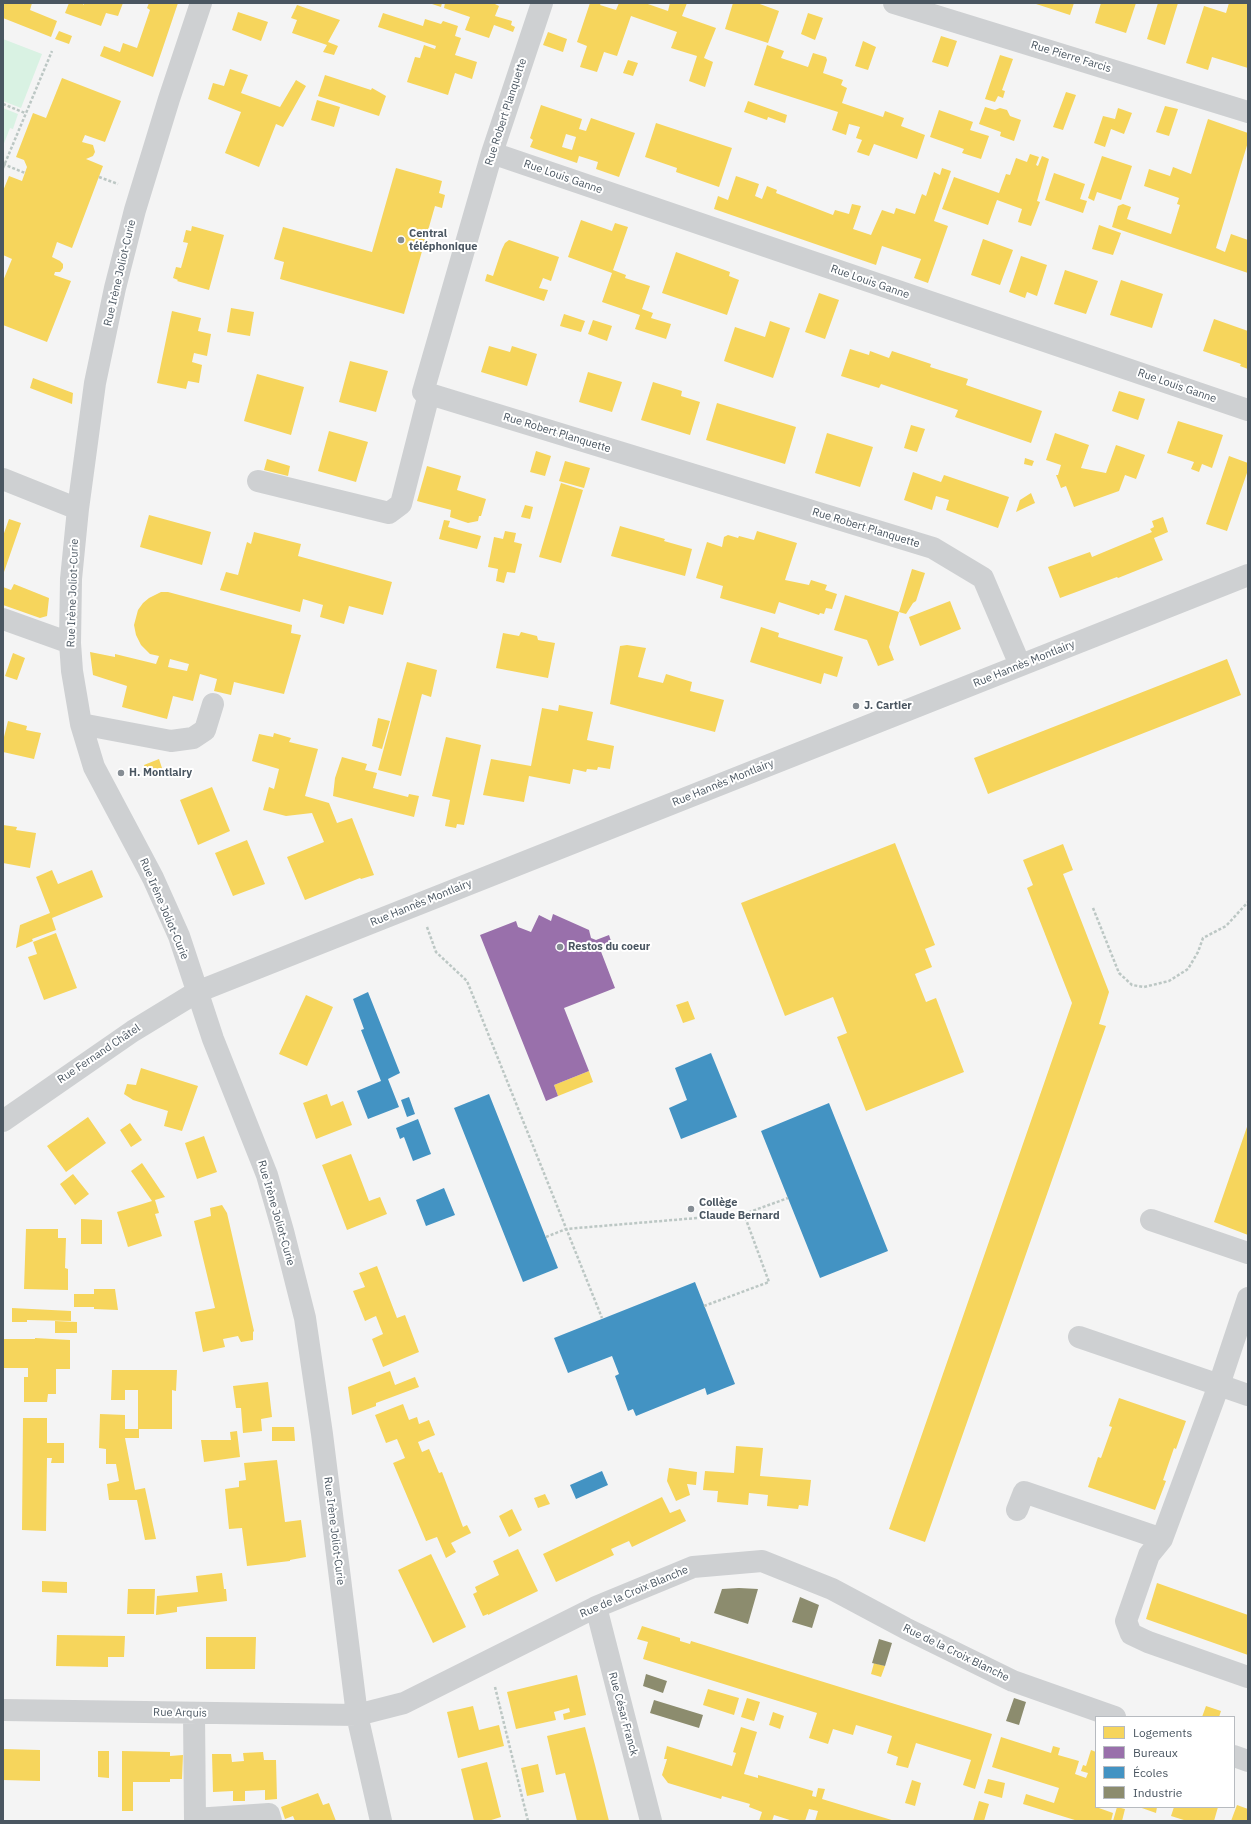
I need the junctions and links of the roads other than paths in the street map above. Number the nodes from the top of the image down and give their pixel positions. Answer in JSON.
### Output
{"nodes":[{"id":1,"x":201,"y":3,"type":"edge"},
{"id":2,"x":542,"y":3,"type":"edge"},
{"id":3,"x":894,"y":3,"type":"edge"},
{"id":4,"x":1248,"y":112,"type":"edge"},
{"id":5,"x":492,"y":153,"type":"junction"},
{"id":6,"x":429,"y":394,"type":"junction"},
{"id":7,"x":1248,"y":410,"type":"edge"},
{"id":8,"x":3,"y":479,"type":"edge"},
{"id":9,"x":258,"y":481,"type":"dead end"},
{"id":10,"x":78,"y":509,"type":"junction"},
{"id":11,"x":1248,"y":575,"type":"edge"},
{"id":12,"x":3,"y":619,"type":"edge"},
{"id":13,"x":70,"y":643,"type":"junction"},
{"id":14,"x":1020,"y":665,"type":"junction"},
{"id":15,"x":213,"y":704,"type":"dead end"},
{"id":16,"x":82,"y":724,"type":"junction"},
{"id":17,"x":197,"y":992,"type":"junction"},
{"id":18,"x":6,"y":1111,"type":"edge"},
{"id":19,"x":1151,"y":1220,"type":"dead end"},
{"id":20,"x":1248,"y":1253,"type":"edge"},
{"id":21,"x":1248,"y":1298,"type":"edge"},
{"id":22,"x":1079,"y":1337,"type":"dead end"},
{"id":23,"x":1219,"y":1385,"type":"junction"},
{"id":24,"x":1248,"y":1395,"type":"edge"},
{"id":25,"x":1017,"y":1510,"type":"dead end"},
{"id":26,"x":1162,"y":1539,"type":"junction"},
{"id":27,"x":596,"y":1607,"type":"junction"},
{"id":28,"x":1248,"y":1677,"type":"edge"},
{"id":29,"x":3,"y":1710,"type":"edge"},
{"id":30,"x":194,"y":1713,"type":"junction"},
{"id":31,"x":357,"y":1715,"type":"junction"},
{"id":32,"x":1112,"y":1716,"type":"edge"},
{"id":33,"x":1235,"y":1756,"type":"edge"},
{"id":34,"x":1248,"y":1761,"type":"edge"},
{"id":35,"x":195,"y":1820,"type":"edge"},
{"id":36,"x":655,"y":1820,"type":"edge"},
{"id":37,"x":272,"y":1821,"type":"edge"},
{"id":38,"x":381,"y":1821,"type":"edge"}],
"edges":[{"from":1,"to":10,"type":"street","name":"Rue Irène Joliot-Curie"},
{"from":2,"to":5,"type":"street","name":"Rue Robert Planquette"},
{"from":3,"to":4,"type":"street","name":"Rue Pierre Farcis"},
{"from":5,"to":6,"type":"street","name":"Rue Robert Planquette"},
{"from":5,"to":7,"type":"street","name":"Rue Louis Ganne"},
{"from":6,"to":9,"type":"street"},
{"from":6,"to":14,"type":"street","name":"Rue Robert Planquette"},
{"from":8,"to":10,"type":"street"},
{"from":10,"to":13,"type":"street","name":"Rue Irène Joliot-Curie"},
{"from":11,"to":14,"type":"street","name":"Rue Hannès Montlairy"},
{"from":12,"to":13,"type":"street"},
{"from":13,"to":16,"type":"street","name":"Rue Irène Joliot-Curie"},
{"from":14,"to":17,"type":"street","name":"Rue Hannès Montlairy"},
{"from":15,"to":16,"type":"street"},
{"from":16,"to":17,"type":"street","name":"Rue Irène Joliot-Curie"},
{"from":17,"to":18,"type":"street","name":"Rue Fernand Châtel"},
{"from":17,"to":31,"type":"street","name":"Rue Irène Joliot-Curie"},
{"from":19,"to":20,"type":"street"},
{"from":21,"to":23,"type":"street"},
{"from":22,"to":23,"type":"street"},
{"from":23,"to":24,"type":"street"},
{"from":23,"to":26,"type":"street"},
{"from":25,"to":26,"type":"street"},
{"from":26,"to":28,"type":"street"},
{"from":27,"to":31,"type":"street","name":"Rue de la Croix Blanche"},
{"from":27,"to":32,"type":"street","name":"Rue de la Croix Blanche"},
{"from":27,"to":36,"type":"street","name":"Rue César Franck"},
{"from":29,"to":30,"type":"street","name":"Rue Arquis"},
{"from":30,"to":31,"type":"street","name":"Rue Arquis"},
{"from":30,"to":35,"type":"street"},
{"from":31,"to":38,"type":"street","name":"Rue Irène Joliot-Curie"},
{"from":33,"to":34,"type":"street"},
{"from":35,"to":37,"type":"street"}]}
